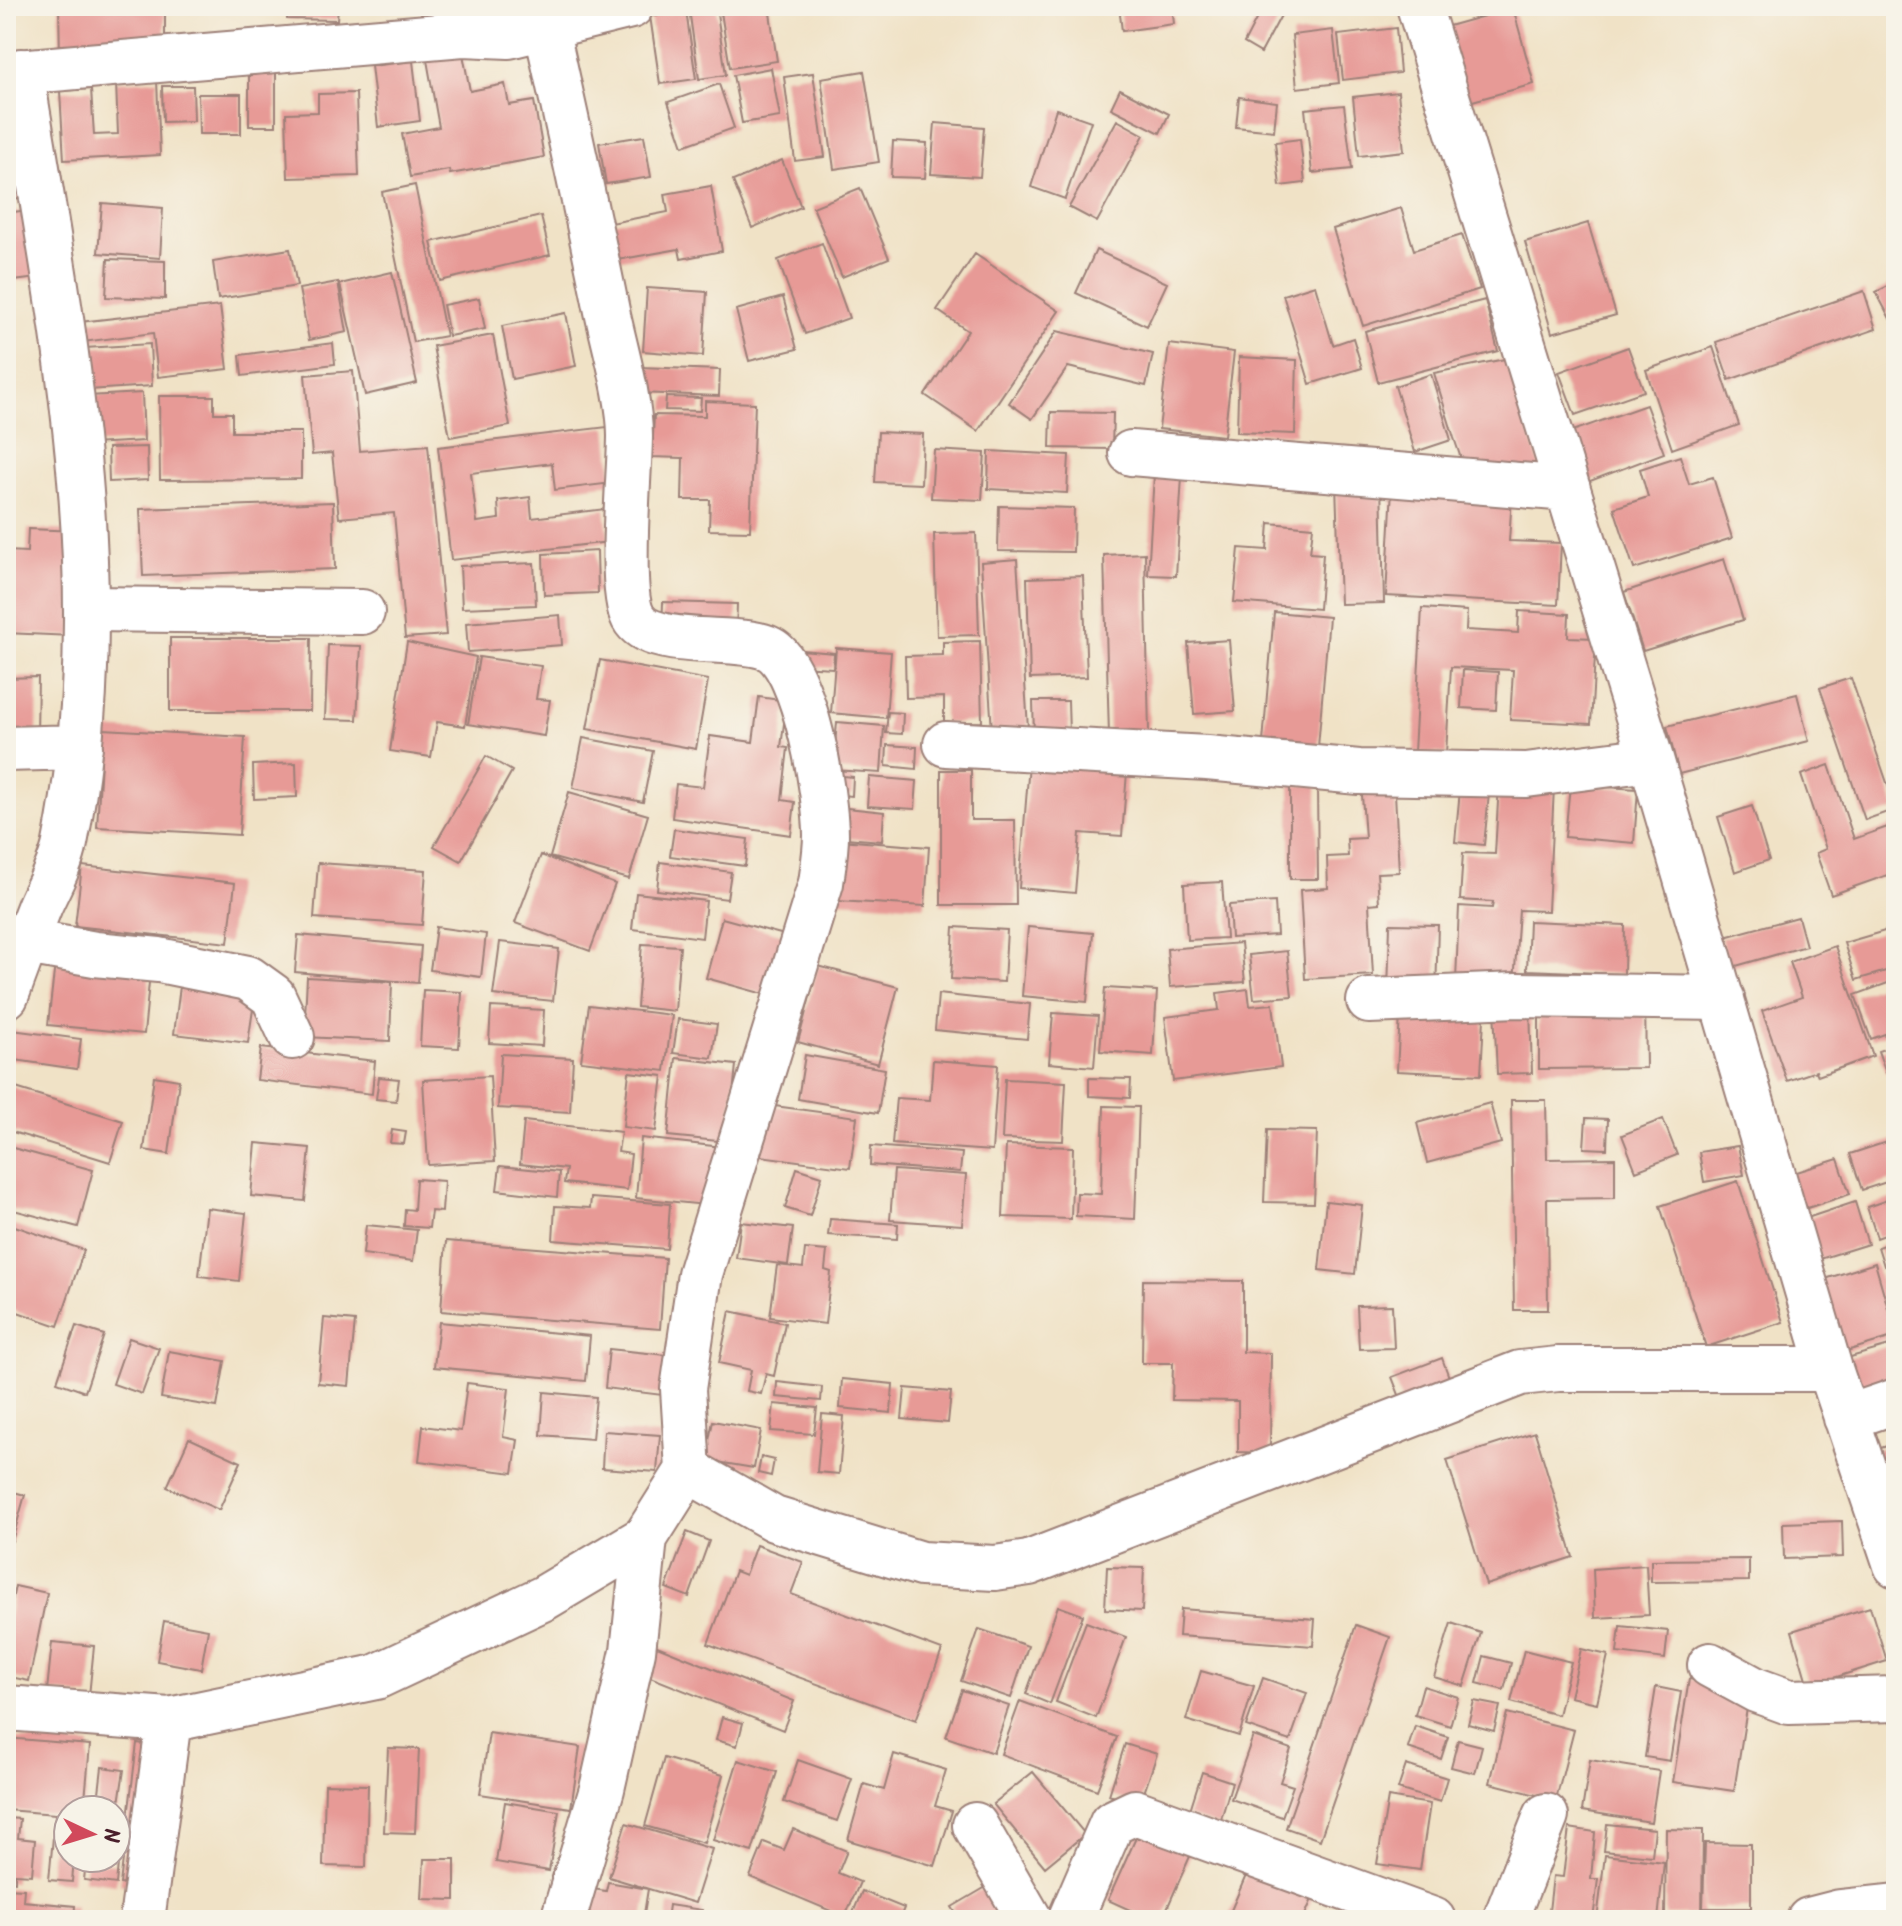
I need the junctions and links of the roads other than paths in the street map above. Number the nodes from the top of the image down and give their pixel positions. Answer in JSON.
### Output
{"nodes":[{"id":1,"x":631,"y":6,"type":"edge"},
{"id":2,"x":1419,"y":6,"type":"edge"},
{"id":3,"x":462,"y":20,"type":"edge"},
{"id":4,"x":546,"y":27,"type":"junction"},
{"id":5,"x":14,"y":72,"type":"edge"},
{"id":6,"x":1131,"y":453,"type":"dead end"},
{"id":7,"x":1568,"y":489,"type":"junction"},
{"id":8,"x":88,"y":609,"type":"junction"},
{"id":9,"x":362,"y":612,"type":"dead end"},
{"id":10,"x":946,"y":744,"type":"dead end"},
{"id":11,"x":80,"y":747,"type":"junction"},
{"id":12,"x":6,"y":749,"type":"edge"},
{"id":13,"x":1651,"y":759,"type":"junction"},
{"id":14,"x":27,"y":942,"type":"junction"},
{"id":15,"x":6,"y":996,"type":"edge"},
{"id":16,"x":1722,"y":998,"type":"junction"},
{"id":17,"x":1369,"y":1001,"type":"dead end"},
{"id":18,"x":292,"y":1037,"type":"dead end"},
{"id":19,"x":1830,"y":1369,"type":"junction"},
{"id":20,"x":1896,"y":1401,"type":"edge"},
{"id":21,"x":1846,"y":1418,"type":"junction"},
{"id":22,"x":688,"y":1470,"type":"junction"},
{"id":23,"x":645,"y":1538,"type":"junction"},
{"id":24,"x":1896,"y":1565,"type":"edge"},
{"id":25,"x":1710,"y":1665,"type":"dead end"},
{"id":26,"x":1896,"y":1699,"type":"edge"},
{"id":27,"x":6,"y":1708,"type":"edge"},
{"id":28,"x":169,"y":1720,"type":"junction"},
{"id":29,"x":1546,"y":1816,"type":"dead end"},
{"id":30,"x":975,"y":1825,"type":"dead end"},
{"id":31,"x":1896,"y":1906,"type":"edge"},
{"id":32,"x":142,"y":1920,"type":"edge"},
{"id":33,"x":563,"y":1920,"type":"edge"},
{"id":34,"x":1030,"y":1920,"type":"edge"},
{"id":35,"x":1070,"y":1920,"type":"edge"},
{"id":36,"x":1433,"y":1920,"type":"edge"},
{"id":37,"x":1505,"y":1920,"type":"edge"},
{"id":38,"x":1809,"y":1920,"type":"edge"}],
"edges":[{"from":1,"to":4,"type":"street"},
{"from":2,"to":7,"type":"street"},
{"from":3,"to":4,"type":"street"},
{"from":3,"to":5,"type":"street"},
{"from":4,"to":22,"type":"street"},
{"from":5,"to":8,"type":"street"},
{"from":6,"to":7,"type":"street"},
{"from":7,"to":13,"type":"street"},
{"from":8,"to":9,"type":"street"},
{"from":8,"to":11,"type":"street"},
{"from":10,"to":13,"type":"street"},
{"from":11,"to":12,"type":"street"},
{"from":11,"to":14,"type":"street"},
{"from":13,"to":16,"type":"street"},
{"from":14,"to":15,"type":"street"},
{"from":14,"to":18,"type":"street"},
{"from":16,"to":17,"type":"street"},
{"from":16,"to":19,"type":"street"},
{"from":19,"to":21,"type":"street"},
{"from":19,"to":22,"type":"street"},
{"from":20,"to":21,"type":"street"},
{"from":21,"to":24,"type":"street"},
{"from":22,"to":23,"type":"street"},
{"from":23,"to":28,"type":"street"},
{"from":23,"to":33,"type":"street"},
{"from":25,"to":26,"type":"street"},
{"from":27,"to":28,"type":"street"},
{"from":28,"to":32,"type":"street"},
{"from":29,"to":37,"type":"street"},
{"from":30,"to":34,"type":"street"},
{"from":31,"to":38,"type":"street"},
{"from":35,"to":36,"type":"street"}]}
